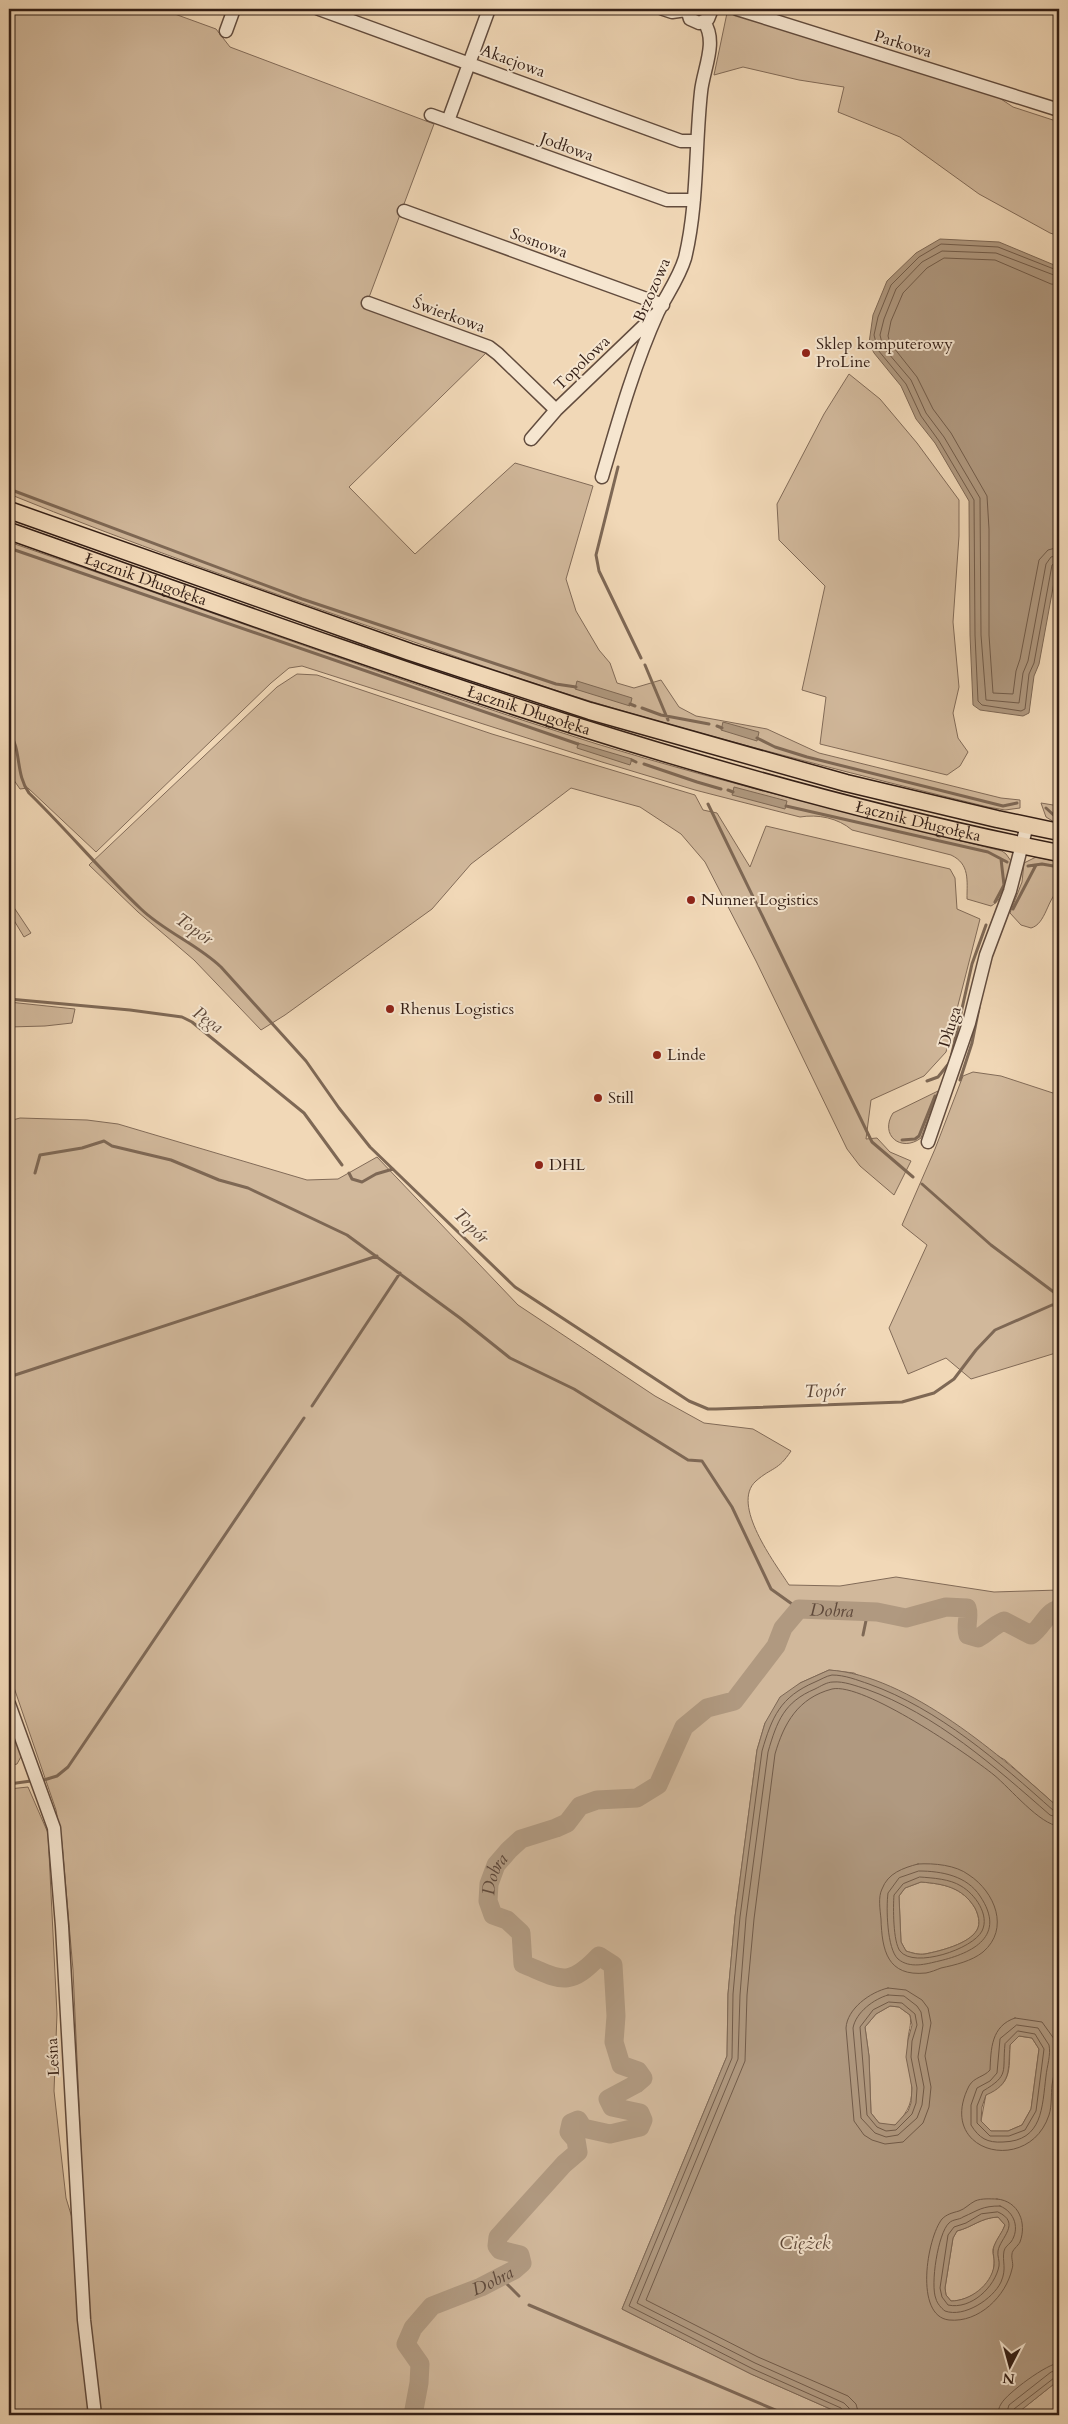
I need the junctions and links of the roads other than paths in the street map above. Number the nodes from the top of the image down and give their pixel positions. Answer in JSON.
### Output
{"nodes":[{"id":1,"x":234,"y":9,"type":"edge"},
{"id":2,"x":319,"y":9,"type":"edge"},
{"id":3,"x":489,"y":9,"type":"edge"},
{"id":4,"x":663,"y":9,"type":"edge"},
{"id":5,"x":712,"y":9,"type":"edge"},
{"id":6,"x":737,"y":9,"type":"edge"},
{"id":7,"x":686,"y":10,"type":"edge"},
{"id":8,"x":704,"y":22,"type":"junction"},
{"id":9,"x":226,"y":31,"type":"dead end"},
{"id":10,"x":469,"y":63,"type":"junction"},
{"id":11,"x":1059,"y":110,"type":"edge"},
{"id":12,"x":431,"y":115,"type":"dead end"},
{"id":13,"x":448,"y":122,"type":"junction"},
{"id":14,"x":696,"y":141,"type":"junction"},
{"id":15,"x":694,"y":200,"type":"junction"},
{"id":16,"x":404,"y":212,"type":"dead end"},
{"id":17,"x":368,"y":303,"type":"dead end"},
{"id":18,"x":660,"y":308,"type":"junction"},
{"id":19,"x":556,"y":410,"type":"junction"},
{"id":20,"x":531,"y":439,"type":"dead end"},
{"id":21,"x":602,"y":477,"type":"dead end"},
{"id":22,"x":9,"y":510,"type":"edge"},
{"id":23,"x":9,"y":531,"type":"edge"},
{"id":24,"x":1027,"y":825,"type":"junction"},
{"id":25,"x":1059,"y":832,"type":"edge"},
{"id":26,"x":1022,"y":846,"type":"junction"},
{"id":27,"x":1059,"y":853,"type":"edge"},
{"id":28,"x":928,"y":1142,"type":"dead end"},
{"id":29,"x":9,"y":1704,"type":"edge"},
{"id":30,"x":95,"y":2415,"type":"edge"}],
"edges":[{"from":1,"to":9,"type":"street"},
{"from":2,"to":10,"type":"street","name":"Akacjowa"},
{"from":3,"to":10,"type":"street"},
{"from":4,"to":7,"type":"street"},
{"from":5,"to":8,"type":"street"},
{"from":6,"to":11,"type":"street","name":"Parkowa"},
{"from":7,"to":8,"type":"street"},
{"from":8,"to":14,"type":"street","name":"Brzozowa"},
{"from":10,"to":13,"type":"street"},
{"from":10,"to":14,"type":"street","name":"Akacjowa"},
{"from":12,"to":13,"type":"street","name":"Jodłowa"},
{"from":13,"to":15,"type":"street","name":"Jodłowa"},
{"from":14,"to":15,"type":"street","name":"Brzozowa"},
{"from":15,"to":18,"type":"street","name":"Brzozowa"},
{"from":16,"to":18,"type":"street","name":"Sosnowa"},
{"from":17,"to":19,"type":"street","name":"Świerkowa"},
{"from":18,"to":19,"type":"street","name":"Topolowa"},
{"from":18,"to":21,"type":"street","name":"Brzozowa"},
{"from":19,"to":20,"type":"street","name":"Topolowa"},
{"from":22,"to":24,"type":"main road","name":"Łącznik Długołęka"},
{"from":23,"to":26,"type":"main road","name":"Łącznik Długołęka"},
{"from":24,"to":25,"type":"main road","name":"Łącznik Długołęka"},
{"from":24,"to":26,"type":"street","name":"Długa"},
{"from":26,"to":27,"type":"main road","name":"Łącznik Długołęka"},
{"from":26,"to":28,"type":"street","name":"Długa"},
{"from":29,"to":30,"type":"street","name":"Leśna"}]}
